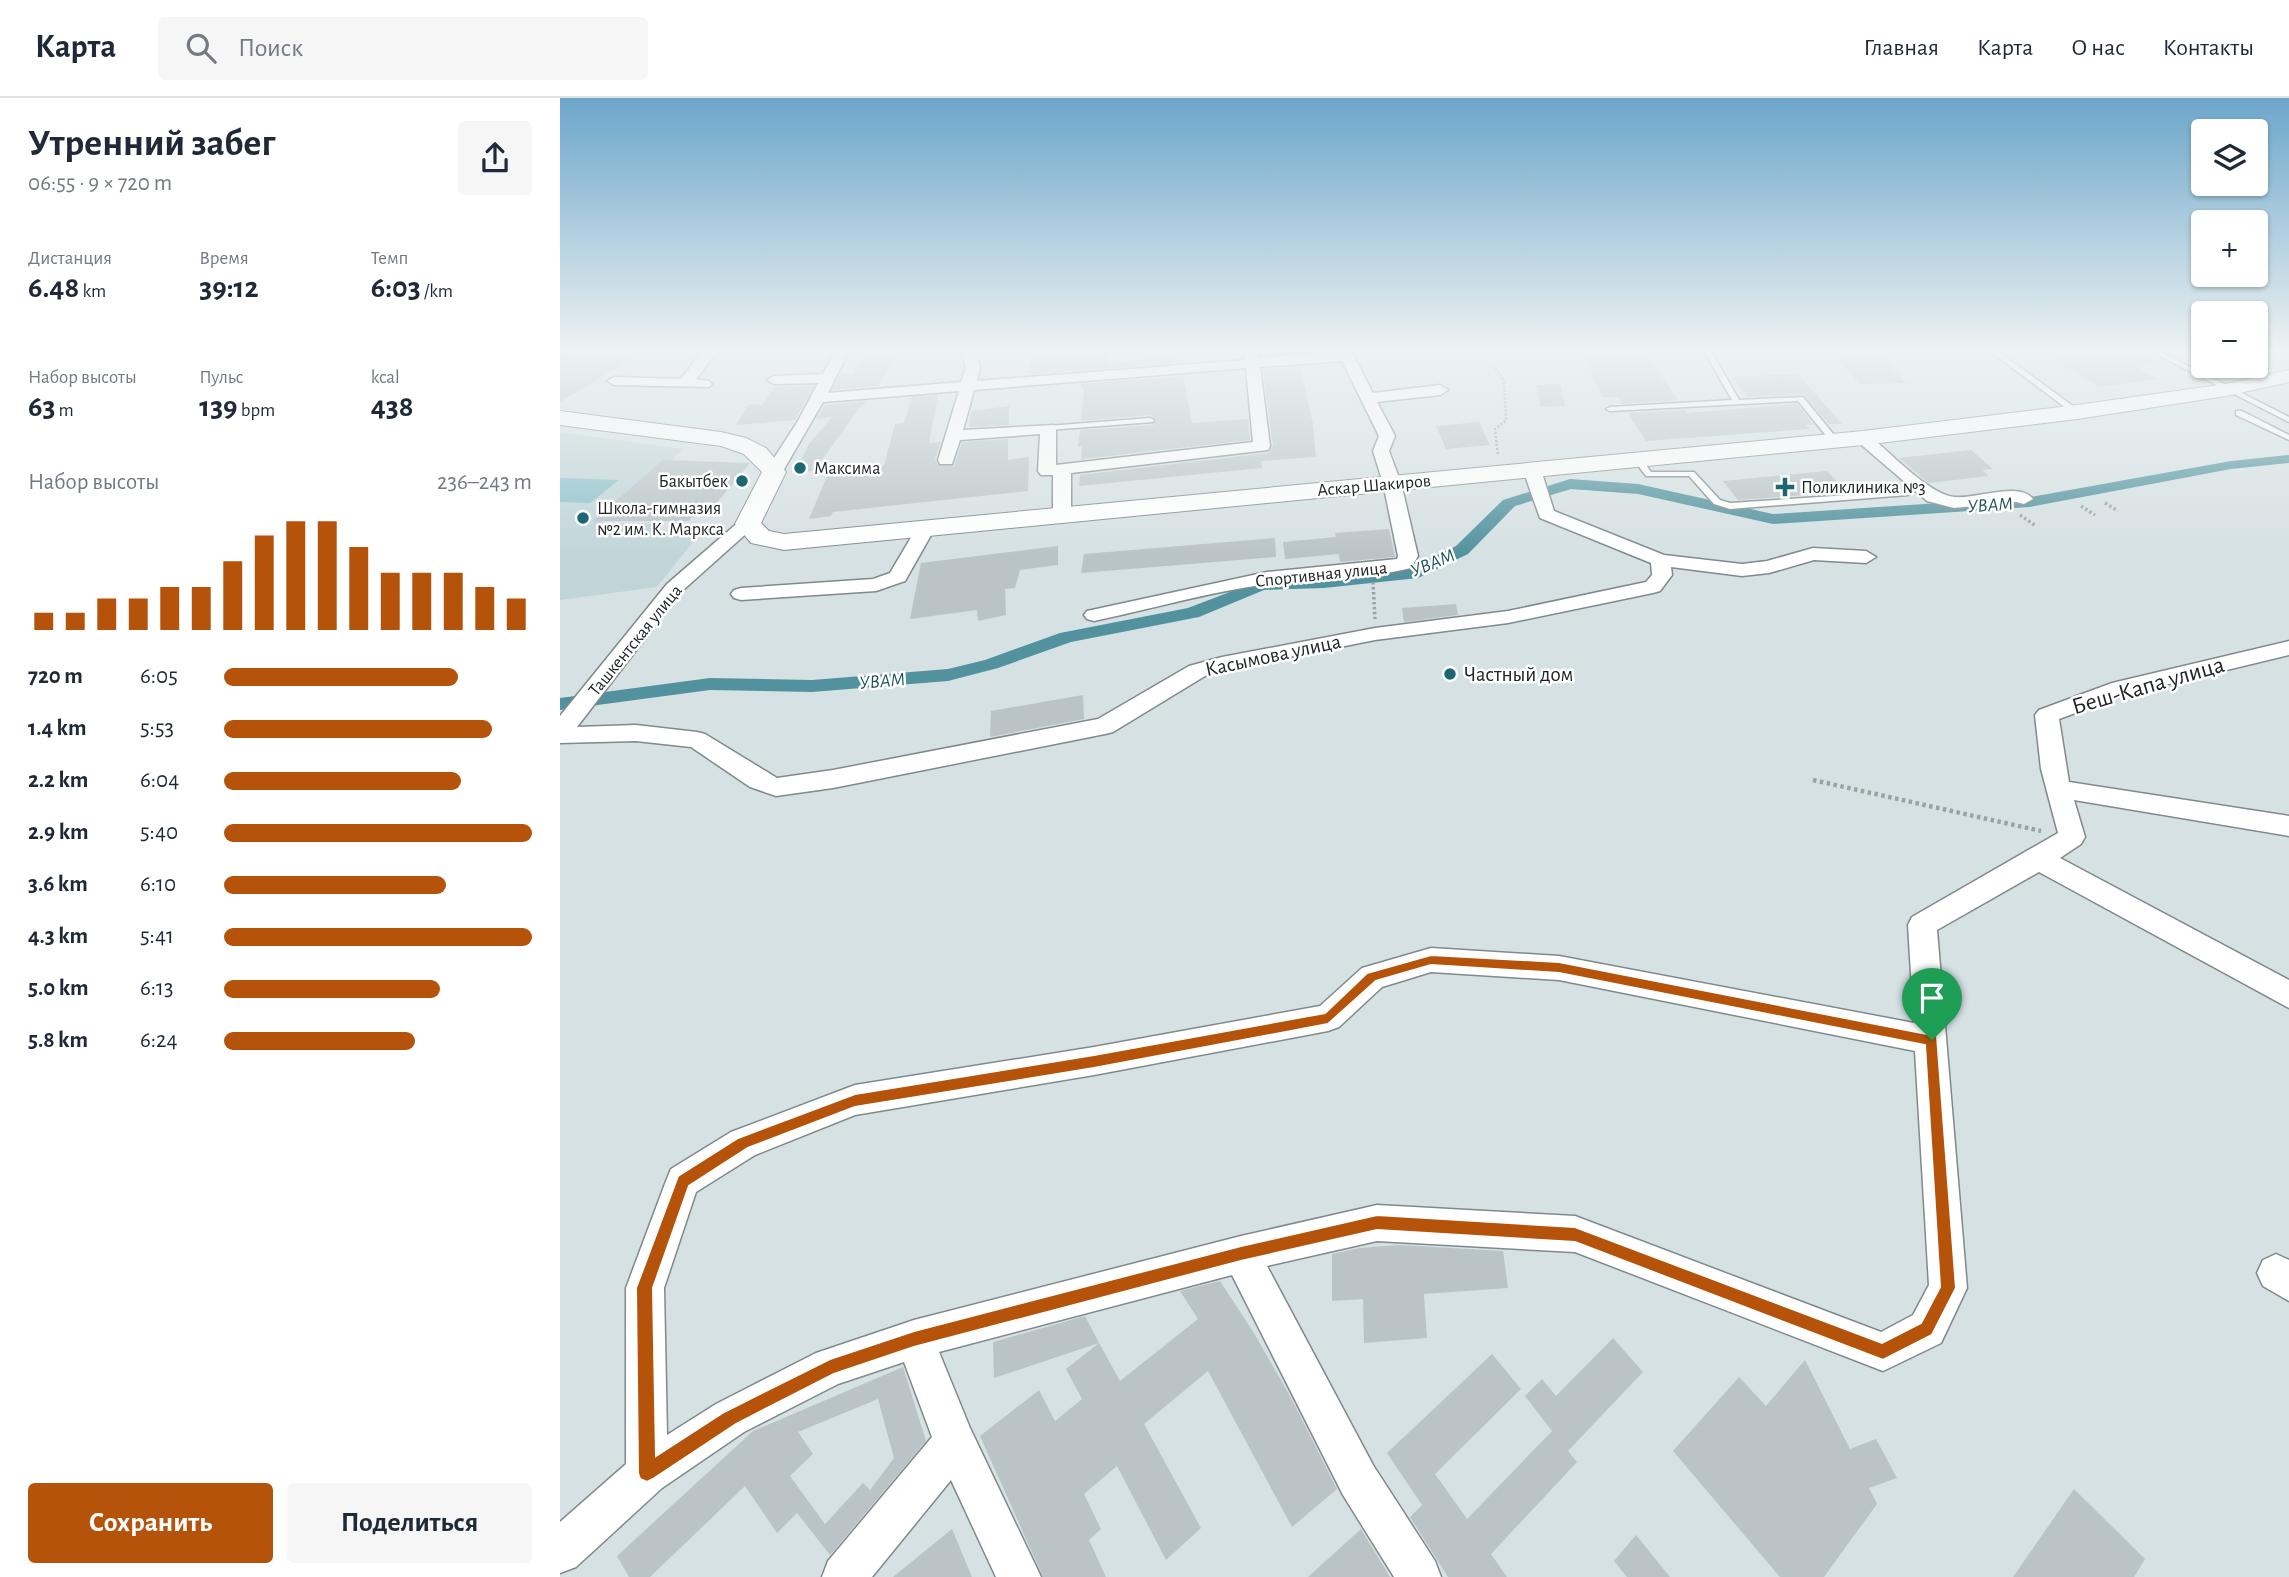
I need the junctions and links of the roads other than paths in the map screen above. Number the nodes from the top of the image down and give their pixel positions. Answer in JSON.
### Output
{"nodes":[{"id":1,"x":560,"y":418,"type":"edge"},
{"id":2,"x":806,"y":418,"type":"edge"},
{"id":3,"x":958,"y":418,"type":"edge"},
{"id":4,"x":1259,"y":418,"type":"edge"},
{"id":5,"x":1378,"y":418,"type":"edge"},
{"id":6,"x":1816,"y":418,"type":"edge"},
{"id":7,"x":2027,"y":418,"type":"edge"},
{"id":8,"x":2247,"y":418,"type":"edge"},
{"id":9,"x":1150,"y":420,"type":"dead end"},
{"id":10,"x":1048,"y":428,"type":"junction"},
{"id":11,"x":953,"y":436,"type":"junction"},
{"id":12,"x":1863,"y":438,"type":"junction"},
{"id":13,"x":2289,"y":438,"type":"edge"},
{"id":14,"x":1835,"y":441,"type":"junction"},
{"id":15,"x":946,"y":460,"type":"dead end"},
{"id":16,"x":1638,"y":460,"type":"junction"},
{"id":17,"x":1062,"y":469,"type":"junction"},
{"id":18,"x":774,"y":471,"type":"junction"},
{"id":19,"x":1392,"y":483,"type":"junction"},
{"id":20,"x":1539,"y":492,"type":"junction"},
{"id":21,"x":1908,"y":493,"type":"dead end"},
{"id":22,"x":2022,"y":507,"type":"road end"},
{"id":23,"x":1062,"y":515,"type":"junction"},
{"id":24,"x":748,"y":524,"type":"junction"},
{"id":25,"x":926,"y":528,"type":"junction"},
{"id":26,"x":1866,"y":557,"type":"dead end"},
{"id":27,"x":1660,"y":560,"type":"junction"},
{"id":28,"x":741,"y":594,"type":"dead end"},
{"id":29,"x":1094,"y":615,"type":"dead end"},
{"id":30,"x":2289,"y":648,"type":"edge"},
{"id":31,"x":585,"y":700,"type":"joint"},
{"id":32,"x":562,"y":731,"type":"edge"},
{"id":33,"x":2060,"y":789,"type":"junction"},
{"id":34,"x":2289,"y":826,"type":"edge"},
{"id":35,"x":2040,"y":860,"type":"junction"},
{"id":36,"x":2289,"y":995,"type":"edge"},
{"id":37,"x":1932,"y":1040,"type":"junction"},
{"id":38,"x":1241,"y":1254,"type":"junction"},
{"id":39,"x":914,"y":1339,"type":"junction"},
{"id":40,"x":955,"y":1442,"type":"junction"},
{"id":41,"x":647,"y":1473,"type":"junction"},
{"id":42,"x":560,"y":1551,"type":"edge"},
{"id":43,"x":844,"y":1577,"type":"edge"},
{"id":44,"x":1020,"y":1577,"type":"edge"},
{"id":45,"x":1419,"y":1577,"type":"edge"}],
"edges":[{"from":1,"to":18,"type":"main road"},
{"from":2,"to":18,"type":"street"},
{"from":3,"to":11,"type":"street"},
{"from":4,"to":17,"type":"street"},
{"from":5,"to":19,"type":"street","name":"Спортивная улица"},
{"from":6,"to":14,"type":"lane"},
{"from":7,"to":12,"type":"main road","name":"Аскар Шакиров"},
{"from":8,"to":13,"type":"lane"},
{"from":9,"to":10,"type":"lane"},
{"from":10,"to":11,"type":"street"},
{"from":10,"to":17,"type":"street"},
{"from":11,"to":15,"type":"street"},
{"from":12,"to":14,"type":"main road","name":"Аскар Шакиров"},
{"from":12,"to":22,"type":"street"},
{"from":14,"to":16,"type":"main road","name":"Аскар Шакиров"},
{"from":16,"to":20,"type":"main road","name":"Аскар Шакиров"},
{"from":16,"to":21,"type":"lane"},
{"from":17,"to":23,"type":"street"},
{"from":18,"to":24,"type":"main road"},
{"from":19,"to":20,"type":"main road","name":"Аскар Шакиров"},
{"from":19,"to":23,"type":"main road","name":"Аскар Шакиров"},
{"from":19,"to":29,"type":"street","name":"Спортивная улица"},
{"from":20,"to":27,"type":"street"},
{"from":23,"to":25,"type":"main road","name":"Аскар Шакиров"},
{"from":24,"to":25,"type":"main road","name":"Аскар Шакиров"},
{"from":24,"to":31,"type":"street","name":"Ташкентская улица"},
{"from":25,"to":28,"type":"street"},
{"from":26,"to":27,"type":"street"},
{"from":27,"to":32,"type":"street","name":"Касымова улица"},
{"from":30,"to":33,"type":"street","name":"Беш-Капа улица"},
{"from":31,"to":32,"type":"street"},
{"from":33,"to":34,"type":"street"},
{"from":33,"to":35,"type":"street","name":"Беш-Капа улица"},
{"from":35,"to":36,"type":"street"},
{"from":35,"to":37,"type":"street"},
{"from":37,"to":38,"type":"street"},
{"from":37,"to":41,"type":"street"},
{"from":38,"to":39,"type":"street"},
{"from":38,"to":45,"type":"street"},
{"from":39,"to":40,"type":"street"},
{"from":39,"to":41,"type":"street"},
{"from":40,"to":43,"type":"street"},
{"from":40,"to":44,"type":"street"},
{"from":41,"to":42,"type":"street"}]}
